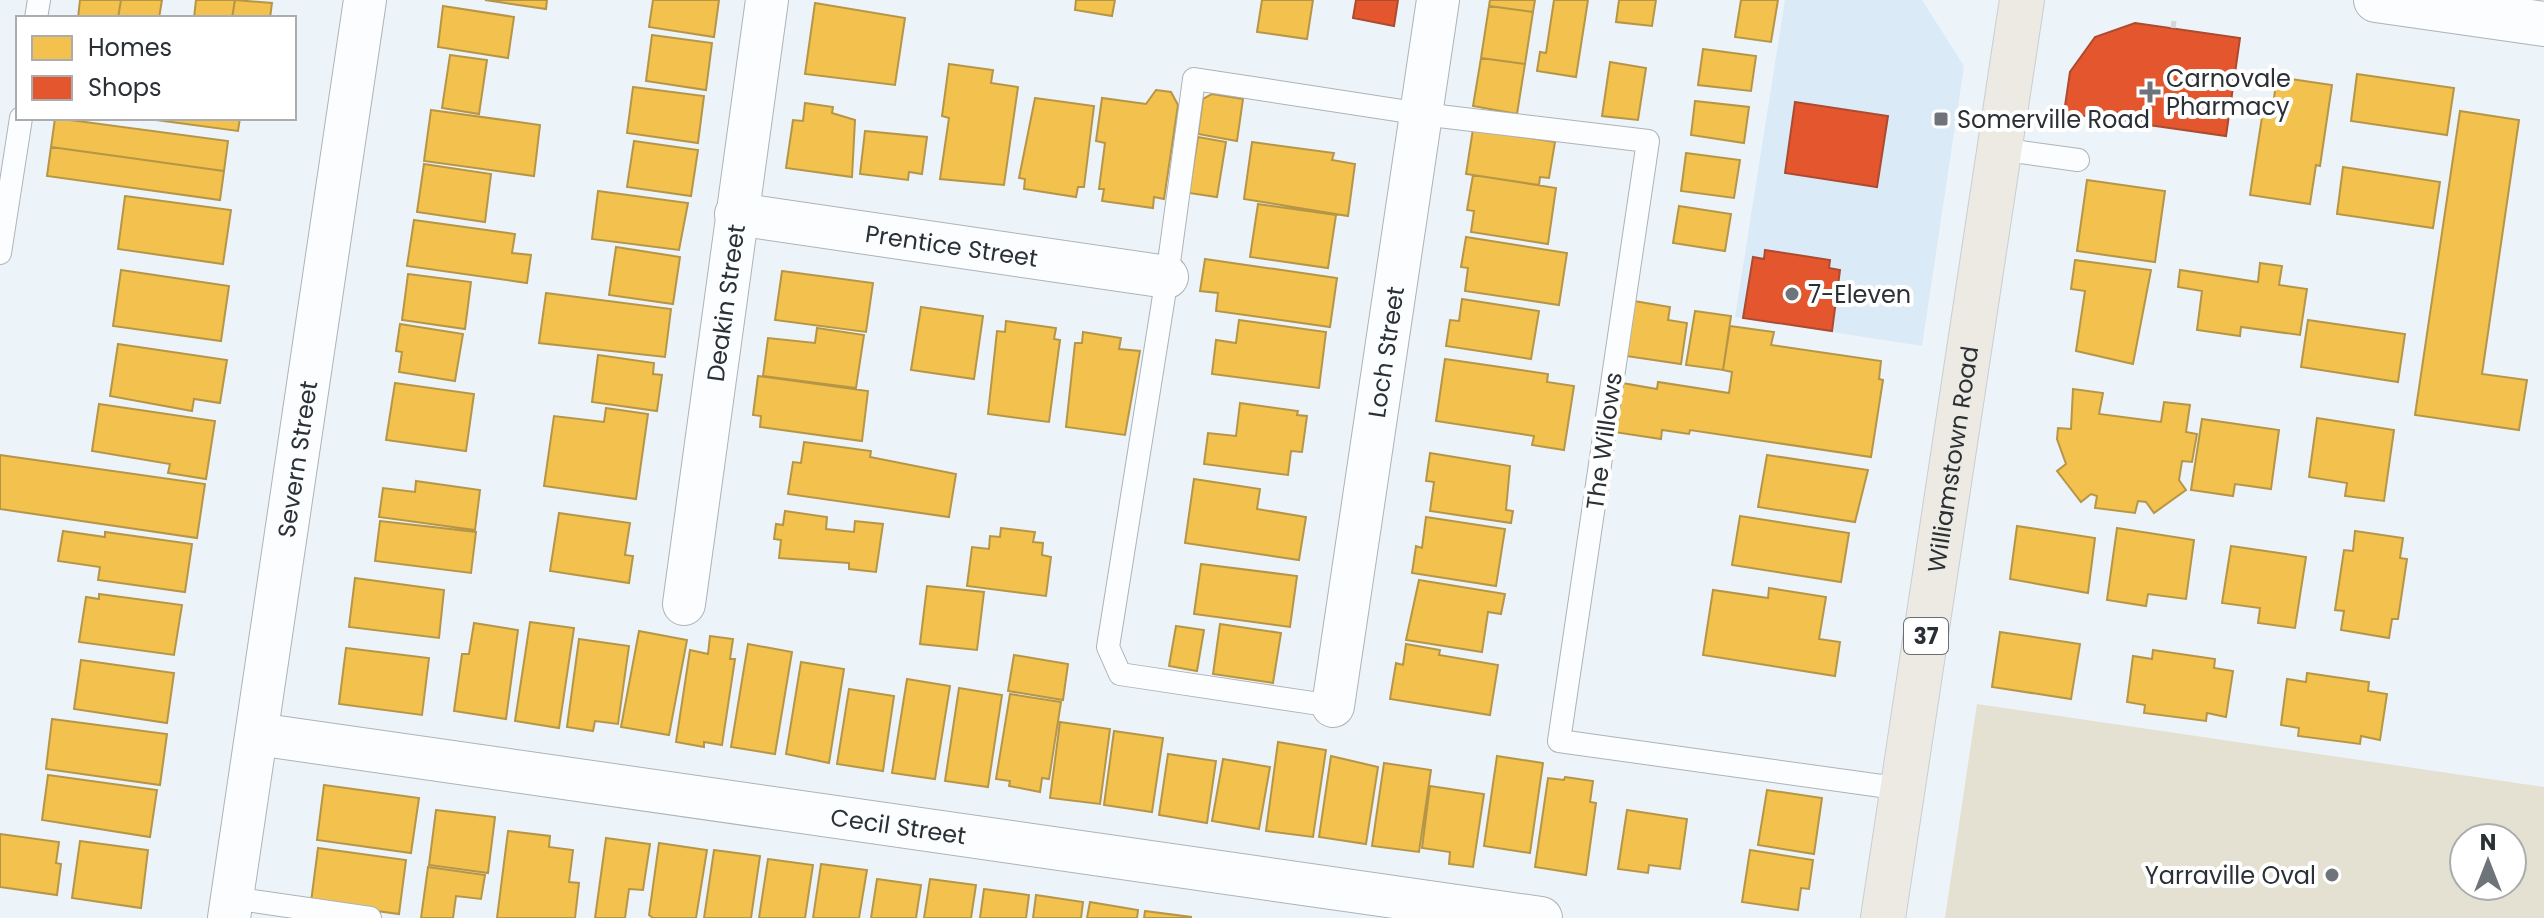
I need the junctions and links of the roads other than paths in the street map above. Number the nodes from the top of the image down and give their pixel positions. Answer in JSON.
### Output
{"nodes":[{"id":1,"x":365,"y":0,"type":"edge"},
{"id":2,"x":767,"y":0,"type":"edge"},
{"id":3,"x":1438,"y":0,"type":"edge"},
{"id":4,"x":2022,"y":0,"type":"edge"},
{"id":5,"x":2376,"y":0,"type":"edge"},
{"id":6,"x":2544,"y":24,"type":"edge"},
{"id":7,"x":1422,"y":114,"type":"junction"},
{"id":8,"x":21,"y":120,"type":"edge"},
{"id":9,"x":1999,"y":149,"type":"junction"},
{"id":10,"x":2078,"y":160,"type":"dead end"},
{"id":11,"x":736,"y":214,"type":"junction"},
{"id":12,"x":0,"y":253,"type":"edge"},
{"id":13,"x":1167,"y":277,"type":"junction"},
{"id":14,"x":684,"y":604,"type":"dead end"},
{"id":15,"x":1333,"y":706,"type":"joint"},
{"id":16,"x":257,"y":734,"type":"junction"},
{"id":17,"x":1903,"y":789,"type":"junction"},
{"id":18,"x":230,"y":908,"type":"edge"},
{"id":19,"x":370,"y":918,"type":"edge"},
{"id":20,"x":1541,"y":918,"type":"edge"},
{"id":21,"x":1883,"y":918,"type":"edge"}],
"edges":[{"from":1,"to":16,"type":"street","name":"Severn Street"},
{"from":2,"to":11,"type":"street","name":"Deakin Street"},
{"from":3,"to":7,"type":"street","name":"Loch Street"},
{"from":4,"to":9,"type":"main road","name":"Williamstown Road","number":"37"},
{"from":5,"to":6,"type":"main road"},
{"from":7,"to":13,"type":"lane"},
{"from":7,"to":15,"type":"street","name":"Loch Street"},
{"from":7,"to":17,"type":"lane","name":"The Willows"},
{"from":8,"to":12,"type":"lane"},
{"from":9,"to":10,"type":"lane"},
{"from":9,"to":17,"type":"main road","name":"Williamstown Road","number":"37"},
{"from":11,"to":13,"type":"street","name":"Prentice Street"},
{"from":11,"to":14,"type":"street","name":"Deakin Street"},
{"from":13,"to":15,"type":"lane"},
{"from":16,"to":18,"type":"street","name":"Severn Street"},
{"from":16,"to":20,"type":"street","name":"Cecil Street"},
{"from":17,"to":21,"type":"main road","name":"Williamstown Road","number":"37"},
{"from":18,"to":19,"type":"lane"}]}
